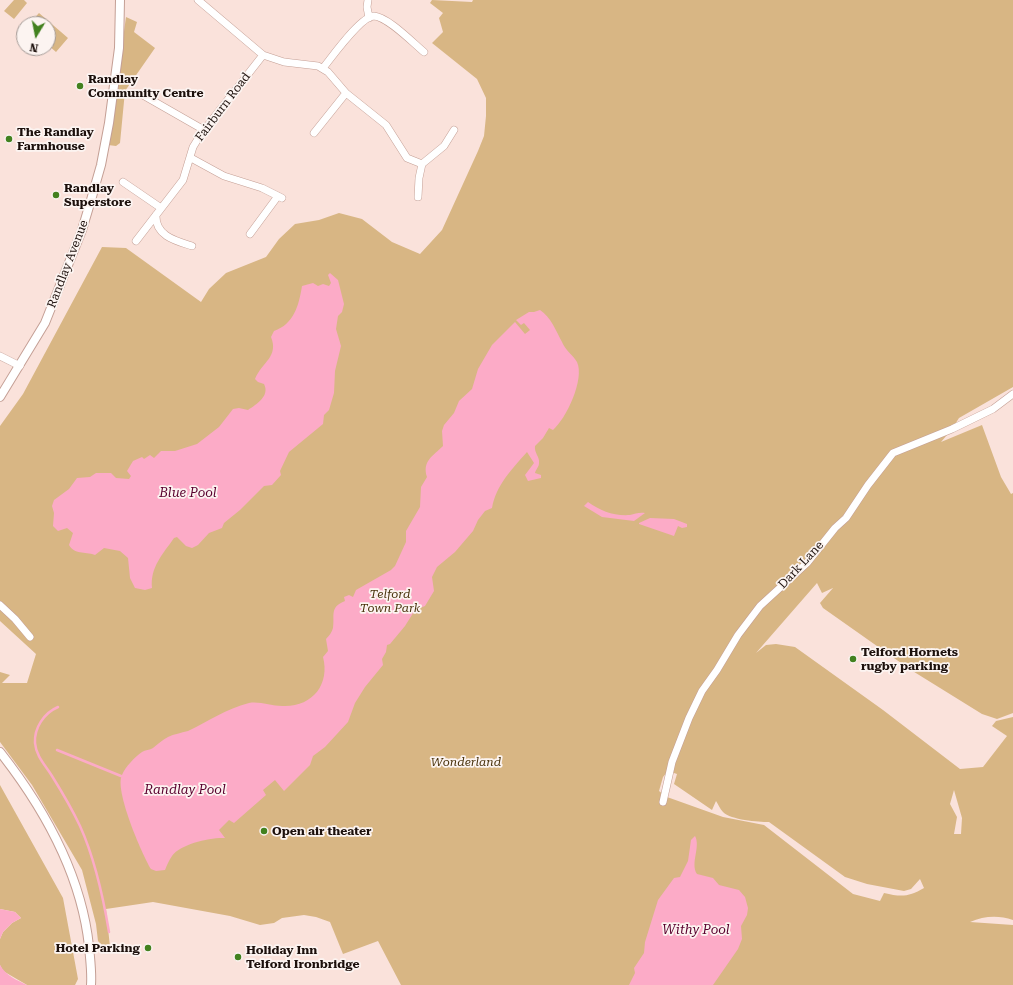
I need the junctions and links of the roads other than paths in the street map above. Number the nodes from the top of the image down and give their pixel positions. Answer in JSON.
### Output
{"nodes":[{"id":1,"x":120,"y":0,"type":"edge"},
{"id":2,"x":198,"y":0,"type":"edge"},
{"id":3,"x":368,"y":0,"type":"edge"},
{"id":4,"x":207,"y":3,"type":"edge"},
{"id":5,"x":369,"y":18,"type":"junction"},
{"id":6,"x":424,"y":52,"type":"dead end"},
{"id":7,"x":263,"y":55,"type":"junction"},
{"id":8,"x":323,"y":68,"type":"junction"},
{"id":9,"x":346,"y":92,"type":"junction"},
{"id":10,"x":141,"y":94,"type":"dead end"},
{"id":11,"x":204,"y":130,"type":"junction"},
{"id":12,"x":454,"y":130,"type":"dead end"},
{"id":13,"x":314,"y":133,"type":"dead end"},
{"id":14,"x":191,"y":158,"type":"junction"},
{"id":15,"x":422,"y":164,"type":"junction"},
{"id":16,"x":123,"y":182,"type":"dead end"},
{"id":17,"x":418,"y":197,"type":"dead end"},
{"id":18,"x":161,"y":208,"type":"junction"},
{"id":19,"x":156,"y":215,"type":"junction"},
{"id":20,"x":250,"y":234,"type":"dead end"},
{"id":21,"x":136,"y":241,"type":"dead end"},
{"id":22,"x":192,"y":246,"type":"dead end"},
{"id":23,"x":0,"y":356,"type":"edge"},
{"id":24,"x":20,"y":366,"type":"junction"},
{"id":25,"x":1013,"y":394,"type":"edge"},
{"id":26,"x":0,"y":397,"type":"edge"},
{"id":27,"x":0,"y":605,"type":"edge"},
{"id":28,"x":30,"y":637,"type":"dead end"},
{"id":29,"x":0,"y":752,"type":"edge"},
{"id":30,"x":663,"y":802,"type":"dead end"},
{"id":31,"x":91,"y":985,"type":"edge"}],
"edges":[{"from":1,"to":24,"type":"street","name":"Randlay Avenue"},
{"from":2,"to":4,"type":"street"},
{"from":3,"to":5,"type":"street"},
{"from":4,"to":7,"type":"street"},
{"from":5,"to":6,"type":"street"},
{"from":5,"to":8,"type":"street"},
{"from":7,"to":8,"type":"street"},
{"from":7,"to":11,"type":"street","name":"Fairburn Road"},
{"from":8,"to":9,"type":"street"},
{"from":9,"to":13,"type":"street"},
{"from":9,"to":15,"type":"street"},
{"from":10,"to":11,"type":"street"},
{"from":11,"to":14,"type":"street","name":"Fairburn Road"},
{"from":12,"to":15,"type":"street"},
{"from":14,"to":18,"type":"street","name":"Fairburn Road"},
{"from":14,"to":20,"type":"street"},
{"from":15,"to":17,"type":"street"},
{"from":16,"to":18,"type":"street"},
{"from":18,"to":19,"type":"street","name":"Fairburn Road"},
{"from":19,"to":21,"type":"street","name":"Fairburn Road"},
{"from":19,"to":22,"type":"street"},
{"from":23,"to":24,"type":"street"},
{"from":24,"to":26,"type":"street","name":"Randlay Avenue"},
{"from":25,"to":30,"type":"street","name":"Dark Lane"},
{"from":27,"to":28,"type":"street"},
{"from":29,"to":31,"type":"street"}]}
